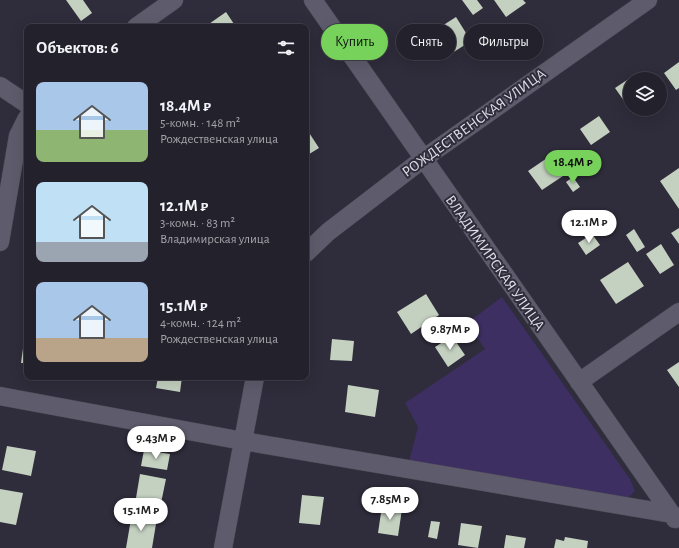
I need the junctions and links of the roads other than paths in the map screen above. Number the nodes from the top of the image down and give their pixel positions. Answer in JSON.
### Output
{"nodes":[{"id":1,"x":174,"y":0,"type":"edge"},
{"id":2,"x":313,"y":0,"type":"edge"},
{"id":3,"x":648,"y":0,"type":"edge"},
{"id":4,"x":140,"y":24,"type":"edge"},
{"id":5,"x":0,"y":86,"type":"edge"},
{"id":6,"x":24,"y":102,"type":"edge"},
{"id":7,"x":24,"y":124,"type":"edge"},
{"id":8,"x":423,"y":159,"type":"junction"},
{"id":9,"x":0,"y":242,"type":"edge"},
{"id":10,"x":309,"y":250,"type":"edge"},
{"id":11,"x":679,"y":312,"type":"edge"},
{"id":12,"x":254,"y":380,"type":"edge"},
{"id":13,"x":579,"y":382,"type":"junction"},
{"id":14,"x":0,"y":396,"type":"edge"},
{"id":15,"x":243,"y":441,"type":"junction"},
{"id":16,"x":675,"y":519,"type":"edge"},
{"id":17,"x":223,"y":548,"type":"edge"}],
"edges":[{"from":1,"to":4,"type":"street"},
{"from":2,"to":8,"type":"street","name":"ВЛАДИМИРСКАЯ УЛИЦА"},
{"from":3,"to":8,"type":"street","name":"РОЖДЕСТВЕНСКАЯ УЛИЦА"},
{"from":5,"to":6,"type":"street"},
{"from":7,"to":9,"type":"street"},
{"from":8,"to":10,"type":"street","name":"РОЖДЕСТВЕНСКАЯ УЛИЦА"},
{"from":8,"to":13,"type":"street","name":"ВЛАДИМИРСКАЯ УЛИЦА"},
{"from":11,"to":13,"type":"street"},
{"from":12,"to":15,"type":"street"},
{"from":13,"to":16,"type":"street","name":"ВЛАДИМИРСКАЯ УЛИЦА"},
{"from":14,"to":15,"type":"street"},
{"from":15,"to":16,"type":"street"},
{"from":15,"to":17,"type":"street"}]}
